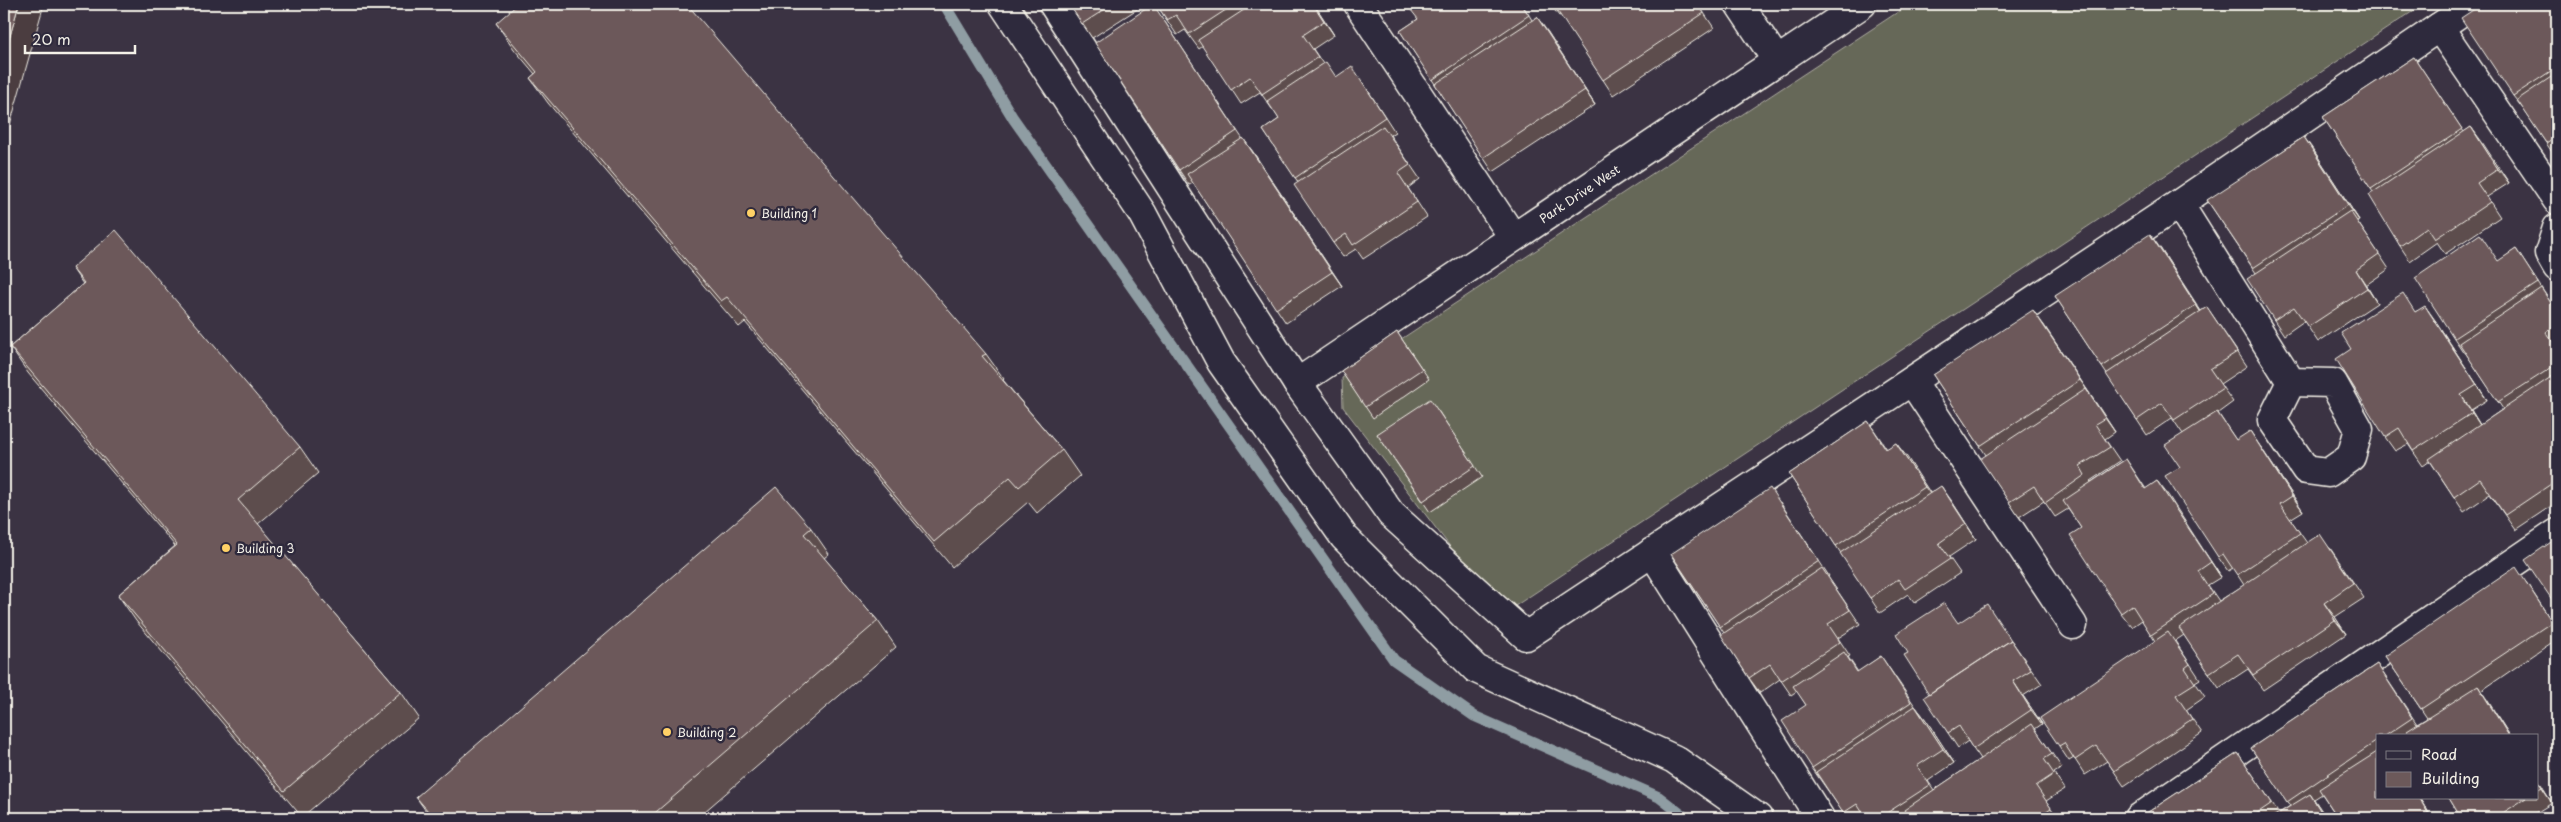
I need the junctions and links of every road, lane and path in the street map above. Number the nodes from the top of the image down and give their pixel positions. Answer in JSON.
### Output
{"nodes":[{"id":1,"x":1003,"y":4,"type":"edge"},
{"id":2,"x":1054,"y":4,"type":"edge"},
{"id":3,"x":1358,"y":4,"type":"edge"},
{"id":4,"x":1740,"y":4,"type":"edge"},
{"id":5,"x":1862,"y":4,"type":"edge"},
{"id":6,"x":2473,"y":4,"type":"edge"},
{"id":7,"x":2438,"y":28,"type":"junction"},
{"id":8,"x":1777,"y":61,"type":"junction"},
{"id":9,"x":2557,"y":200,"type":"edge"},
{"id":10,"x":2179,"y":204,"type":"junction"},
{"id":11,"x":2557,"y":228,"type":"edge"},
{"id":12,"x":1514,"y":237,"type":"junction"},
{"id":13,"x":2557,"y":267,"type":"edge"},
{"id":14,"x":1912,"y":380,"type":"junction"},
{"id":15,"x":2291,"y":382,"type":"dead end"},
{"id":16,"x":1297,"y":384,"type":"junction"},
{"id":17,"x":2557,"y":533,"type":"edge"},
{"id":18,"x":1652,"y":552,"type":"junction"},
{"id":19,"x":2073,"y":625,"type":"dead end"},
{"id":20,"x":1758,"y":818,"type":"edge"},
{"id":21,"x":1820,"y":818,"type":"edge"},
{"id":22,"x":2139,"y":818,"type":"edge"}],
"edges":[{"from":1,"to":20,"type":"street"},
{"from":2,"to":16,"type":"street"},
{"from":3,"to":12,"type":"street"},
{"from":4,"to":8,"type":"street"},
{"from":5,"to":8,"type":"street","name":"Park Drive West"},
{"from":6,"to":7,"type":"street"},
{"from":7,"to":9,"type":"street"},
{"from":7,"to":10,"type":"street"},
{"from":8,"to":12,"type":"street","name":"Park Drive West"},
{"from":10,"to":14,"type":"street"},
{"from":10,"to":15,"type":"street"},
{"from":11,"to":13,"type":"street"},
{"from":12,"to":16,"type":"street","name":"Park Drive West"},
{"from":14,"to":18,"type":"street"},
{"from":14,"to":19,"type":"street"},
{"from":16,"to":18,"type":"street"},
{"from":17,"to":22,"type":"street"},
{"from":18,"to":21,"type":"street"}]}
